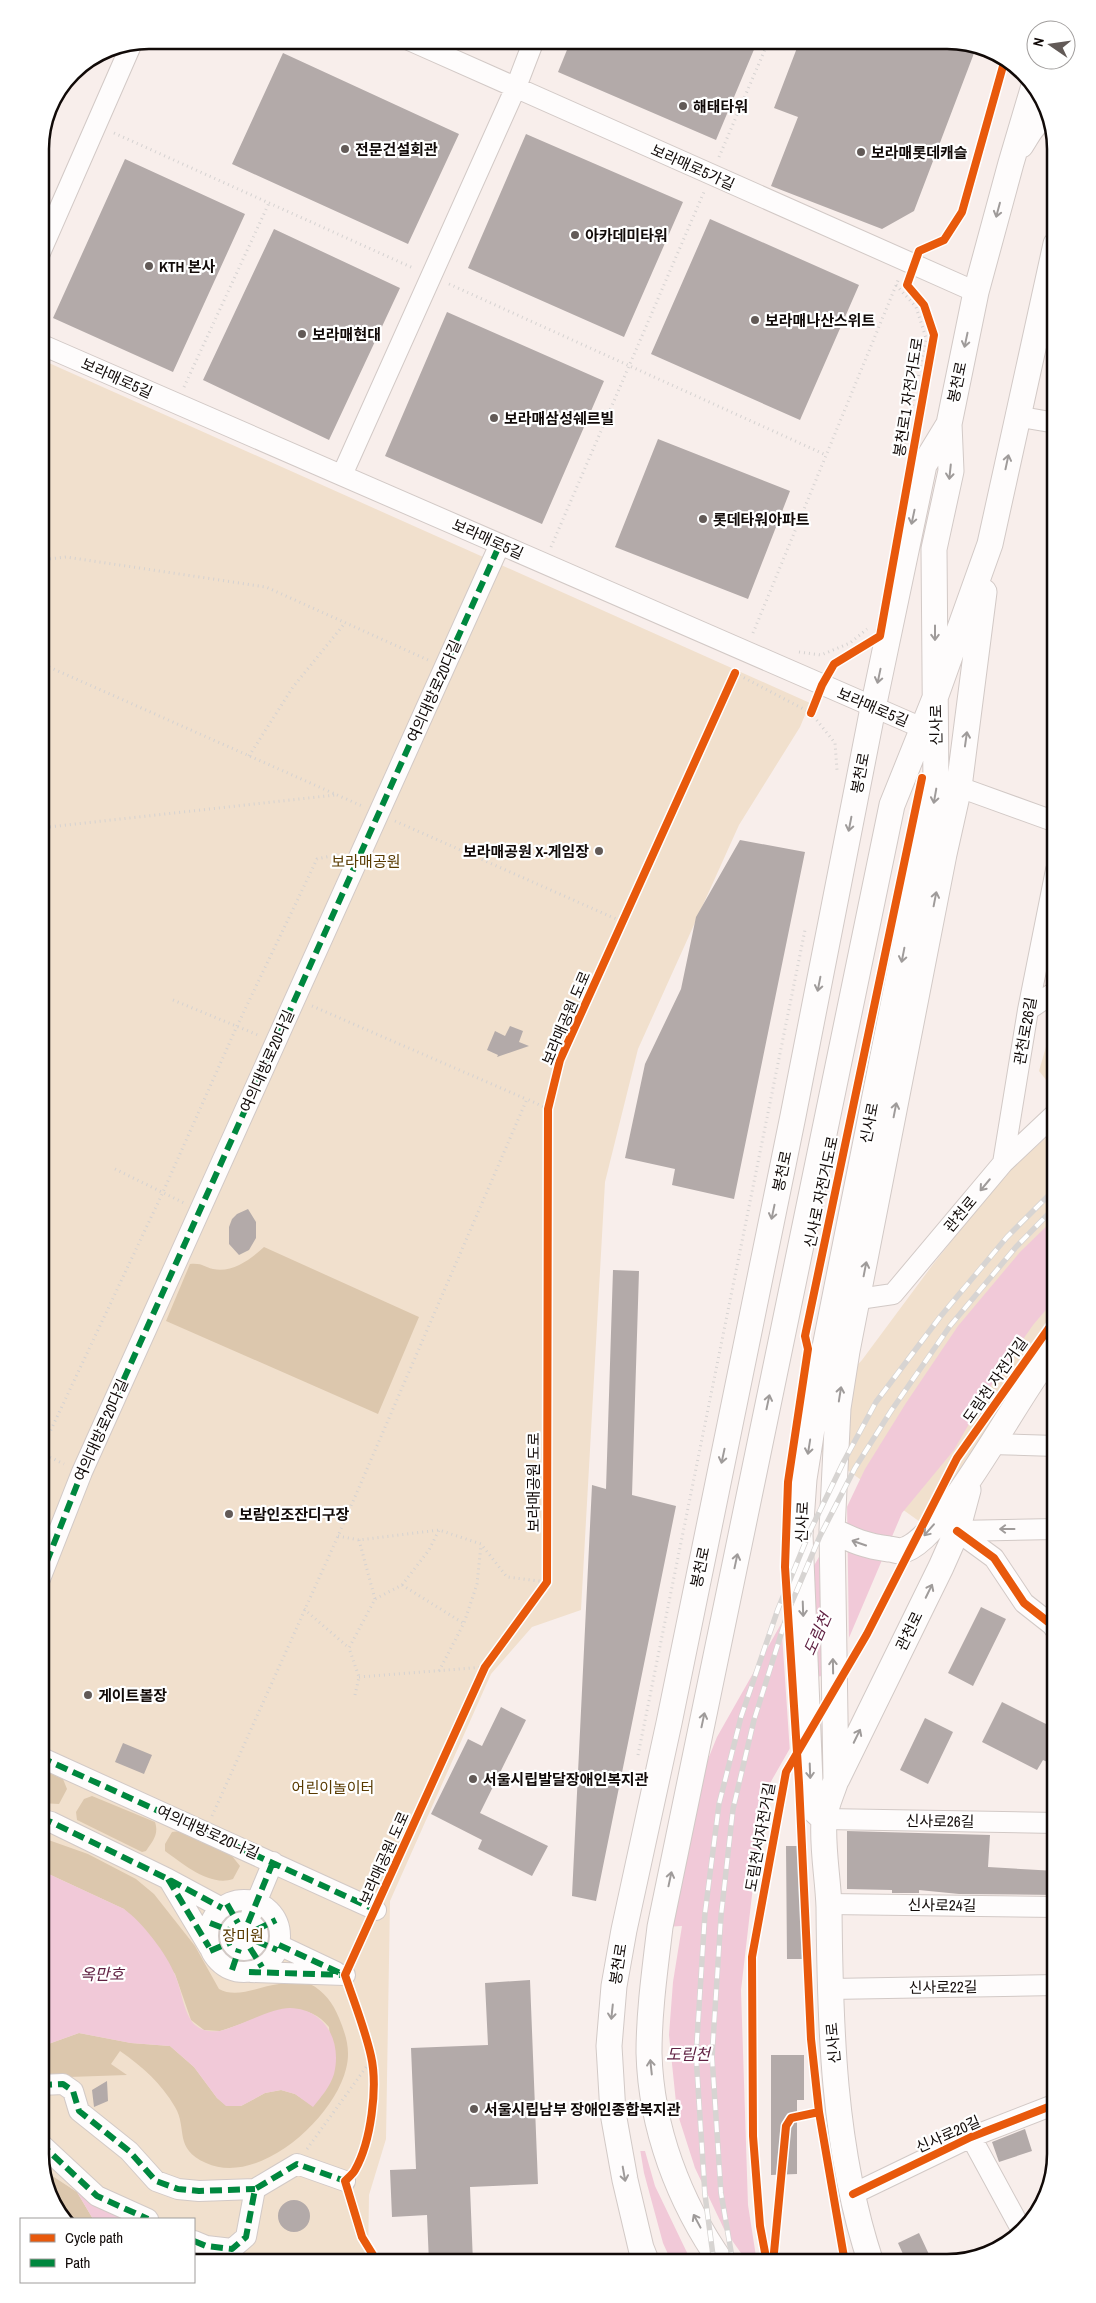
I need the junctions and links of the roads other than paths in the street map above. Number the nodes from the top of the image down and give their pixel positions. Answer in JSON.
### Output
{"nodes":[{"id":1,"x":429,"y":49,"type":"edge"},
{"id":2,"x":531,"y":49,"type":"edge"},
{"id":3,"x":128,"y":51,"type":"edge"},
{"id":4,"x":516,"y":88,"type":"junction"},
{"id":5,"x":1031,"y":94,"type":"edge"},
{"id":6,"x":1043,"y":118,"type":"edge"},
{"id":7,"x":1011,"y":162,"type":"junction"},
{"id":8,"x":49,"y":232,"type":"edge"},
{"id":9,"x":1047,"y":283,"type":"edge"},
{"id":10,"x":976,"y":292,"type":"junction"},
{"id":11,"x":49,"y":348,"type":"edge"},
{"id":12,"x":1016,"y":416,"type":"junction"},
{"id":13,"x":1047,"y":421,"type":"edge"},
{"id":14,"x":949,"y":424,"type":"junction"},
{"id":15,"x":342,"y":476,"type":"junction"},
{"id":16,"x":500,"y":544,"type":"junction"},
{"id":17,"x":990,"y":544,"type":"junction"},
{"id":18,"x":935,"y":698,"type":"junction"},
{"id":19,"x":873,"y":708,"type":"junction"},
{"id":20,"x":929,"y":732,"type":"junction"},
{"id":21,"x":959,"y":787,"type":"junction"},
{"id":22,"x":1047,"y":819,"type":"edge"},
{"id":23,"x":1047,"y":915,"type":"edge"},
{"id":24,"x":1047,"y":997,"type":"edge"},
{"id":25,"x":1028,"y":1010,"type":"junction"},
{"id":26,"x":1047,"y":1121,"type":"edge"},
{"id":27,"x":1003,"y":1163,"type":"junction"},
{"id":28,"x":859,"y":1299,"type":"junction"},
{"id":29,"x":836,"y":1349,"type":"junction"},
{"id":30,"x":1047,"y":1358,"type":"edge"},
{"id":31,"x":992,"y":1444,"type":"junction"},
{"id":32,"x":1047,"y":1446,"type":"edge"},
{"id":33,"x":971,"y":1478,"type":"junction"},
{"id":34,"x":1047,"y":1529,"type":"edge"},
{"id":35,"x":832,"y":1530,"type":"junction"},
{"id":36,"x":956,"y":1531,"type":"junction"},
{"id":37,"x":49,"y":1556,"type":"edge"},
{"id":38,"x":1047,"y":1621,"type":"edge"},
{"id":39,"x":49,"y":1761,"type":"edge"},
{"id":40,"x":836,"y":1780,"type":"junction"},
{"id":41,"x":818,"y":1813,"type":"junction"},
{"id":42,"x":49,"y":1821,"type":"edge"},
{"id":43,"x":1047,"y":1822,"type":"edge"},
{"id":44,"x":273,"y":1862,"type":"junction"},
{"id":45,"x":168,"y":1879,"type":"junction"},
{"id":46,"x":256,"y":1902,"type":"junction"},
{"id":47,"x":829,"y":1904,"type":"junction"},
{"id":48,"x":1047,"y":1907,"type":"edge"},
{"id":49,"x":376,"y":1910,"type":"dead end"},
{"id":50,"x":220,"y":1911,"type":"junction"},
{"id":51,"x":276,"y":1920,"type":"junction"},
{"id":52,"x":244,"y":1936,"type":"junction"},
{"id":53,"x":278,"y":1947,"type":"junction"},
{"id":54,"x":210,"y":1949,"type":"junction"},
{"id":55,"x":247,"y":1970,"type":"junction"},
{"id":56,"x":1047,"y":1985,"type":"edge"},
{"id":57,"x":830,"y":1989,"type":"junction"},
{"id":58,"x":49,"y":2085,"type":"edge"},
{"id":59,"x":1047,"y":2107,"type":"edge"},
{"id":60,"x":971,"y":2137,"type":"junction"},
{"id":61,"x":49,"y":2152,"type":"edge"},
{"id":62,"x":345,"y":2181,"type":"dead end"},
{"id":63,"x":256,"y":2189,"type":"junction"},
{"id":64,"x":853,"y":2194,"type":"junction"},
{"id":65,"x":146,"y":2218,"type":"edge"},
{"id":66,"x":1019,"y":2224,"type":"edge"},
{"id":67,"x":195,"y":2241,"type":"edge"},
{"id":68,"x":643,"y":2254,"type":"edge"},
{"id":69,"x":715,"y":2254,"type":"edge"},
{"id":70,"x":869,"y":2254,"type":"edge"}],
"edges":[{"from":1,"to":4,"type":"street","name":"보라매로5가길"},
{"from":2,"to":4,"type":"street"},
{"from":3,"to":8,"type":"street"},
{"from":4,"to":10,"type":"street","name":"보라매로5가길"},
{"from":4,"to":15,"type":"street"},
{"from":5,"to":7,"type":"main road","name":"봉천로"},
{"from":6,"to":7,"type":"main road"},
{"from":7,"to":10,"type":"main road","name":"봉천로","one_way":true},
{"from":9,"to":12,"type":"main road"},
{"from":10,"to":14,"type":"main road","name":"봉천로","one_way":true},
{"from":11,"to":15,"type":"street","name":"보라매로5길"},
{"from":12,"to":13,"type":"street"},
{"from":17,"to":12,"type":"main road","one_way":true},
{"from":14,"to":18,"type":"main road","name":"신사로","one_way":true},
{"from":14,"to":19,"type":"main road","name":"봉천로","one_way":true},
{"from":15,"to":16,"type":"street","name":"보라매로5길"},
{"from":16,"to":19,"type":"street","name":"보라매로5길"},
{"from":16,"to":37,"type":"street","name":"여의대방로20다길"},
{"from":17,"to":18,"type":"main road"},
{"from":21,"to":17,"type":"main road","name":"신사로","one_way":true},
{"from":18,"to":20,"type":"main road"},
{"from":19,"to":20,"type":"street","name":"보라매로5길"},
{"from":19,"to":68,"type":"main road","name":"봉천로","one_way":true},
{"from":20,"to":29,"type":"main road","name":"신사로","one_way":true},
{"from":69,"to":20,"type":"main road","one_way":true},
{"from":21,"to":22,"type":"street"},
{"from":28,"to":21,"type":"main road","name":"신사로","one_way":true},
{"from":23,"to":25,"type":"street","name":"관천로26길"},
{"from":24,"to":25,"type":"street"},
{"from":25,"to":27,"type":"street","name":"관천로26길"},
{"from":26,"to":27,"type":"street","name":"관천로"},
{"from":27,"to":28,"type":"street","name":"관천로","one_way":true},
{"from":28,"to":29,"type":"main road","name":"신사로"},
{"from":35,"to":29,"type":"main road","name":"신사로","one_way":true},
{"from":29,"to":41,"type":"main road","name":"신사로","one_way":true},
{"from":30,"to":31,"type":"main road","name":"관천로"},
{"from":31,"to":32,"type":"street"},
{"from":31,"to":33,"type":"main road","name":"관천로"},
{"from":33,"to":35,"type":"main road","name":"관천로","one_way":true},
{"from":33,"to":36,"type":"main road","name":"관천로"},
{"from":34,"to":36,"type":"street","one_way":true},
{"from":40,"to":35,"type":"main road","name":"신사로","one_way":true},
{"from":36,"to":38,"type":"street"},
{"from":40,"to":36,"type":"main road","name":"관천로","one_way":true},
{"from":39,"to":44,"type":"street","name":"여의대방로20나길"},
{"from":40,"to":41,"type":"main road","name":"신사로"},
{"from":41,"to":43,"type":"street","name":"신사로26길"},
{"from":41,"to":47,"type":"main road","name":"신사로"},
{"from":42,"to":45,"type":"street"},
{"from":44,"to":46,"type":"street"},
{"from":44,"to":49,"type":"street","name":"여의대방로20나길"},
{"from":45,"to":50,"type":"street"},
{"from":45,"to":54,"type":"street"},
{"from":46,"to":50,"type":"street"},
{"from":46,"to":51,"type":"street"},
{"from":46,"to":52,"type":"street"},
{"from":47,"to":48,"type":"street","name":"신사로24길"},
{"from":47,"to":57,"type":"main road","name":"신사로"},
{"from":50,"to":52,"type":"street"},
{"from":50,"to":54,"type":"street"},
{"from":51,"to":52,"type":"street"},
{"from":51,"to":53,"type":"street"},
{"from":52,"to":53,"type":"street"},
{"from":52,"to":54,"type":"street"},
{"from":52,"to":55,"type":"street"},
{"from":52,"to":55,"type":"street"},
{"from":53,"to":55,"type":"street"},
{"from":53,"to":55,"type":"street"},
{"from":54,"to":55,"type":"street"},
{"from":56,"to":57,"type":"street","name":"신사로22길"},
{"from":57,"to":64,"type":"main road","name":"신사로"},
{"from":58,"to":63,"type":"street"},
{"from":59,"to":60,"type":"street","name":"신사로20길"},
{"from":60,"to":64,"type":"street","name":"신사로20길"},
{"from":60,"to":66,"type":"street","name":"신사로20길"},
{"from":61,"to":65,"type":"street"},
{"from":62,"to":63,"type":"street"},
{"from":63,"to":67,"type":"street"},
{"from":64,"to":70,"type":"main road","name":"신사로"}]}
